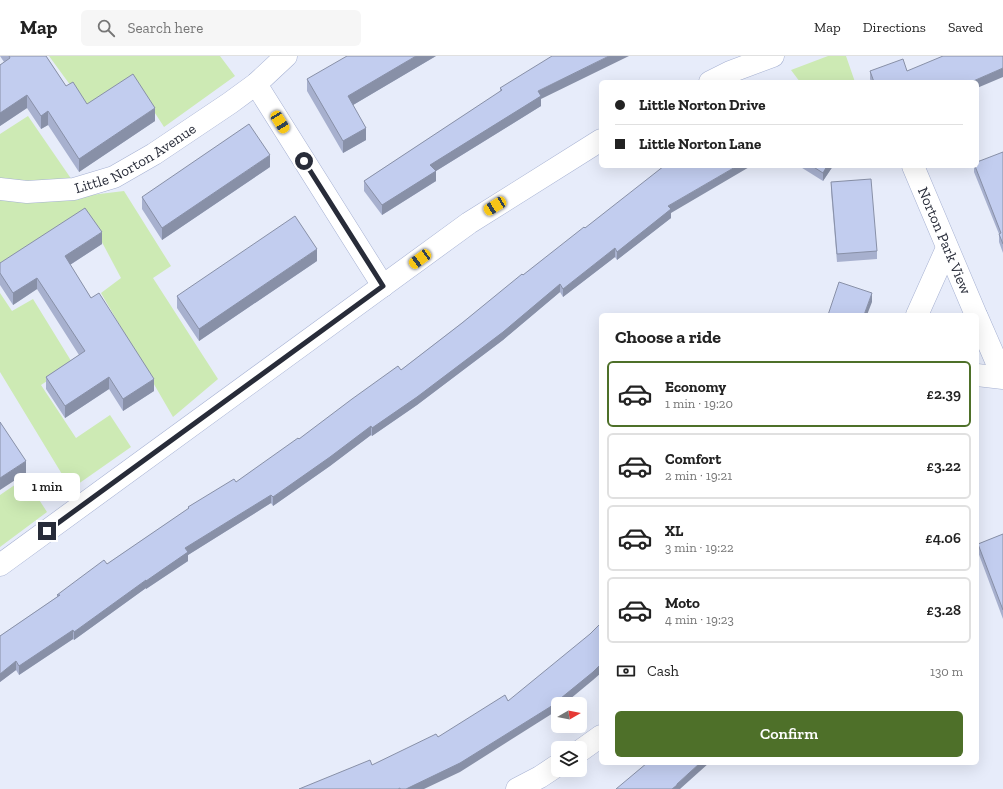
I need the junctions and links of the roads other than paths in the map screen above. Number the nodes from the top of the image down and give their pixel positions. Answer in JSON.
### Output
{"nodes":[{"id":1,"x":286,"y":56,"type":"edge"},
{"id":2,"x":773,"y":56,"type":"edge"},
{"id":3,"x":714,"y":80,"type":"edge"},
{"id":4,"x":256,"y":84,"type":"junction"},
{"id":5,"x":599,"y":141,"type":"edge"},
{"id":6,"x":914,"y":168,"type":"edge"},
{"id":7,"x":0,"y":189,"type":"edge"},
{"id":8,"x":947,"y":248,"type":"junction"},
{"id":9,"x":383,"y":286,"type":"junction"},
{"id":10,"x":918,"y":313,"type":"edge"},
{"id":11,"x":976,"y":313,"type":"edge"},
{"id":12,"x":979,"y":321,"type":"edge"},
{"id":13,"x":979,"y":375,"type":"edge"},
{"id":14,"x":1003,"y":377,"type":"edge"},
{"id":15,"x":0,"y":564,"type":"edge"},
{"id":16,"x":599,"y":737,"type":"edge"},
{"id":17,"x":587,"y":746,"type":"edge"},
{"id":18,"x":551,"y":770,"type":"edge"},
{"id":19,"x":517,"y":789,"type":"edge"}],
"edges":[{"from":1,"to":4,"type":"street","name":"Little Norton Avenue"},
{"from":2,"to":3,"type":"street"},
{"from":4,"to":7,"type":"street","name":"Little Norton Avenue"},
{"from":4,"to":9,"type":"street"},
{"from":5,"to":9,"type":"street"},
{"from":6,"to":8,"type":"street","name":"Norton Park View"},
{"from":8,"to":10,"type":"street"},
{"from":8,"to":11,"type":"street","name":"Norton Park View"},
{"from":9,"to":15,"type":"street"},
{"from":12,"to":14,"type":"street","name":"Norton Park View"},
{"from":13,"to":14,"type":"street"},
{"from":16,"to":17,"type":"street"},
{"from":18,"to":19,"type":"street"}]}
